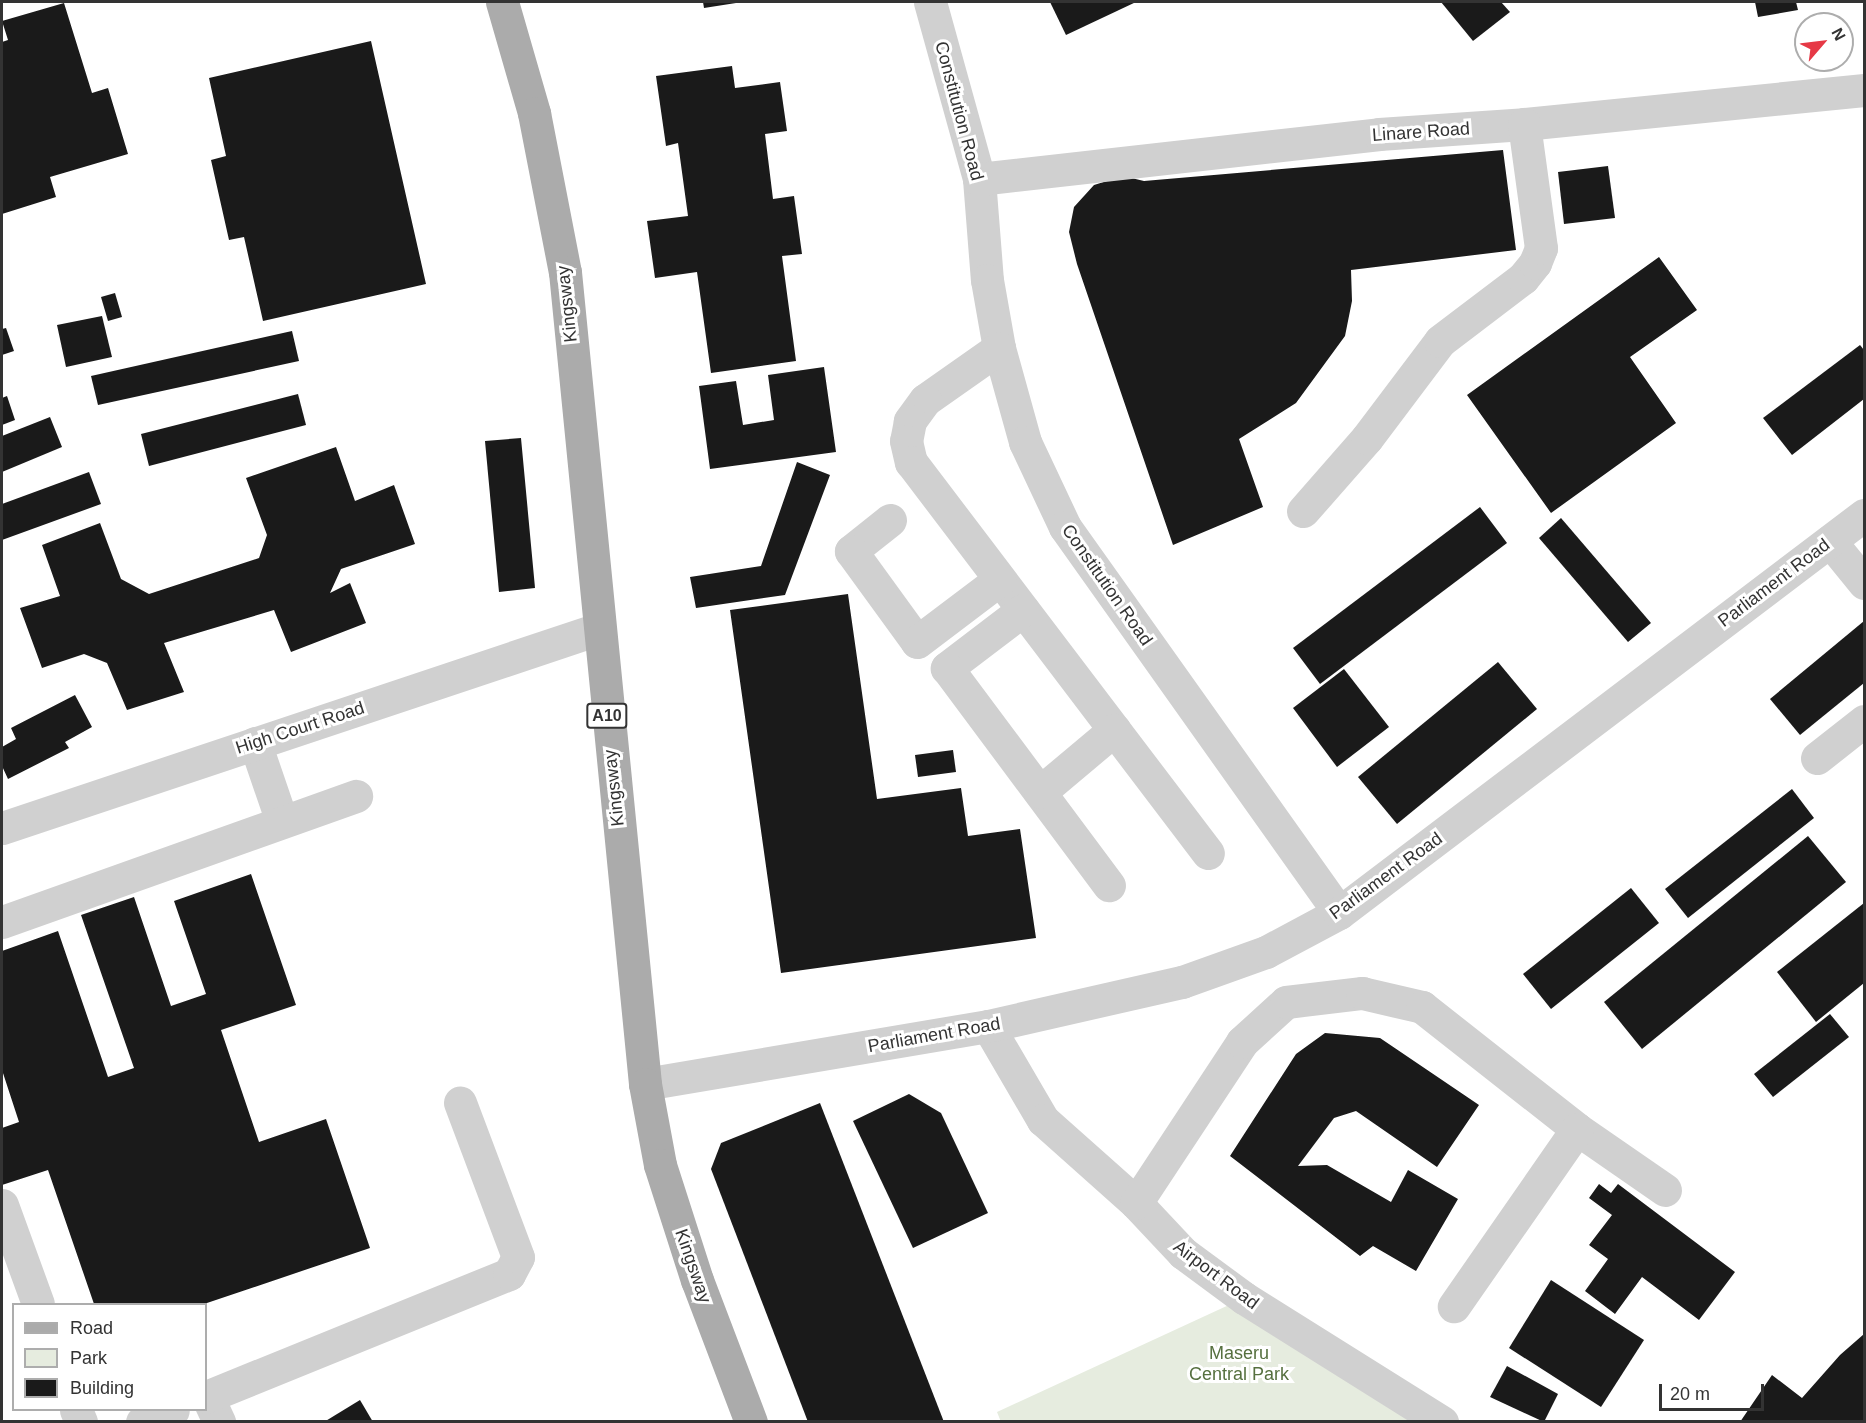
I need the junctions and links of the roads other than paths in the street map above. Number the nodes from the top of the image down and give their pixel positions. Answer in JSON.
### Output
{"nodes":[{"id":1,"x":502,"y":2,"type":"edge"},
{"id":2,"x":930,"y":2,"type":"edge"},
{"id":3,"x":1864,"y":90,"type":"edge"},
{"id":4,"x":1524,"y":124,"type":"junction"},
{"id":5,"x":979,"y":179,"type":"junction"},
{"id":6,"x":999,"y":348,"type":"junction"},
{"id":7,"x":1303,"y":511,"type":"dead end"},
{"id":8,"x":1864,"y":515,"type":"edge"},
{"id":9,"x":890,"y":520,"type":"dead end"},
{"id":10,"x":1830,"y":541,"type":"junction"},
{"id":11,"x":999,"y":580,"type":"junction"},
{"id":12,"x":1864,"y":584,"type":"edge"},
{"id":13,"x":1023,"y":610,"type":"junction"},
{"id":14,"x":598,"y":629,"type":"junction"},
{"id":15,"x":1864,"y":721,"type":"edge"},
{"id":16,"x":1114,"y":730,"type":"junction"},
{"id":17,"x":255,"y":743,"type":"junction"},
{"id":18,"x":1817,"y":758,"type":"dead end"},
{"id":19,"x":1040,"y":792,"type":"junction"},
{"id":20,"x":356,"y":795,"type":"dead end"},
{"id":21,"x":282,"y":822,"type":"junction"},
{"id":22,"x":2,"y":828,"type":"edge"},
{"id":23,"x":1208,"y":853,"type":"dead end"},
{"id":24,"x":1109,"y":885,"type":"dead end"},
{"id":25,"x":1339,"y":913,"type":"junction"},
{"id":26,"x":2,"y":922,"type":"edge"},
{"id":27,"x":988,"y":1026,"type":"junction"},
{"id":28,"x":645,"y":1084,"type":"junction"},
{"id":29,"x":460,"y":1103,"type":"dead end"},
{"id":30,"x":1577,"y":1129,"type":"junction"},
{"id":31,"x":1665,"y":1190,"type":"dead end"},
{"id":32,"x":1136,"y":1203,"type":"junction"},
{"id":33,"x":2,"y":1204,"type":"edge"},
{"id":34,"x":37,"y":1303,"type":"edge"},
{"id":35,"x":1454,"y":1306,"type":"dead end"},
{"id":36,"x":211,"y":1405,"type":"edge"},
{"id":37,"x":170,"y":1411,"type":"edge"},
{"id":38,"x":142,"y":1422,"type":"edge"},
{"id":39,"x":751,"y":1422,"type":"edge"},
{"id":40,"x":1442,"y":1422,"type":"edge"}],
"edges":[{"from":1,"to":14,"type":"main road","name":"Kingsway","number":"A10"},
{"from":2,"to":5,"type":"street","name":"Constitution Road"},
{"from":3,"to":4,"type":"street","name":"Linare Road"},
{"from":4,"to":5,"type":"street","name":"Linare Road"},
{"from":4,"to":7,"type":"street"},
{"from":5,"to":6,"type":"street","name":"Constitution Road"},
{"from":6,"to":11,"type":"street"},
{"from":6,"to":25,"type":"street","name":"Constitution Road"},
{"from":8,"to":10,"type":"street","name":"Parliament Road"},
{"from":9,"to":11,"type":"street"},
{"from":10,"to":12,"type":"street"},
{"from":10,"to":25,"type":"street","name":"Parliament Road"},
{"from":11,"to":13,"type":"street"},
{"from":13,"to":16,"type":"street"},
{"from":13,"to":19,"type":"street"},
{"from":14,"to":17,"type":"street","name":"High Court Road"},
{"from":14,"to":28,"type":"main road","name":"Kingsway","number":"A10"},
{"from":15,"to":18,"type":"street"},
{"from":16,"to":19,"type":"street"},
{"from":16,"to":23,"type":"street"},
{"from":17,"to":21,"type":"street"},
{"from":17,"to":22,"type":"street","name":"High Court Road"},
{"from":19,"to":24,"type":"street"},
{"from":20,"to":21,"type":"street"},
{"from":21,"to":26,"type":"street"},
{"from":25,"to":27,"type":"street","name":"Parliament Road"},
{"from":27,"to":28,"type":"street","name":"Parliament Road"},
{"from":27,"to":32,"type":"street","name":"Airport Road"},
{"from":28,"to":39,"type":"main road","name":"Kingsway","number":"A10"},
{"from":29,"to":36,"type":"street"},
{"from":30,"to":31,"type":"street"},
{"from":30,"to":32,"type":"street"},
{"from":30,"to":35,"type":"street"},
{"from":32,"to":40,"type":"street","name":"Airport Road"},
{"from":33,"to":34,"type":"street"},
{"from":37,"to":38,"type":"street"}]}
